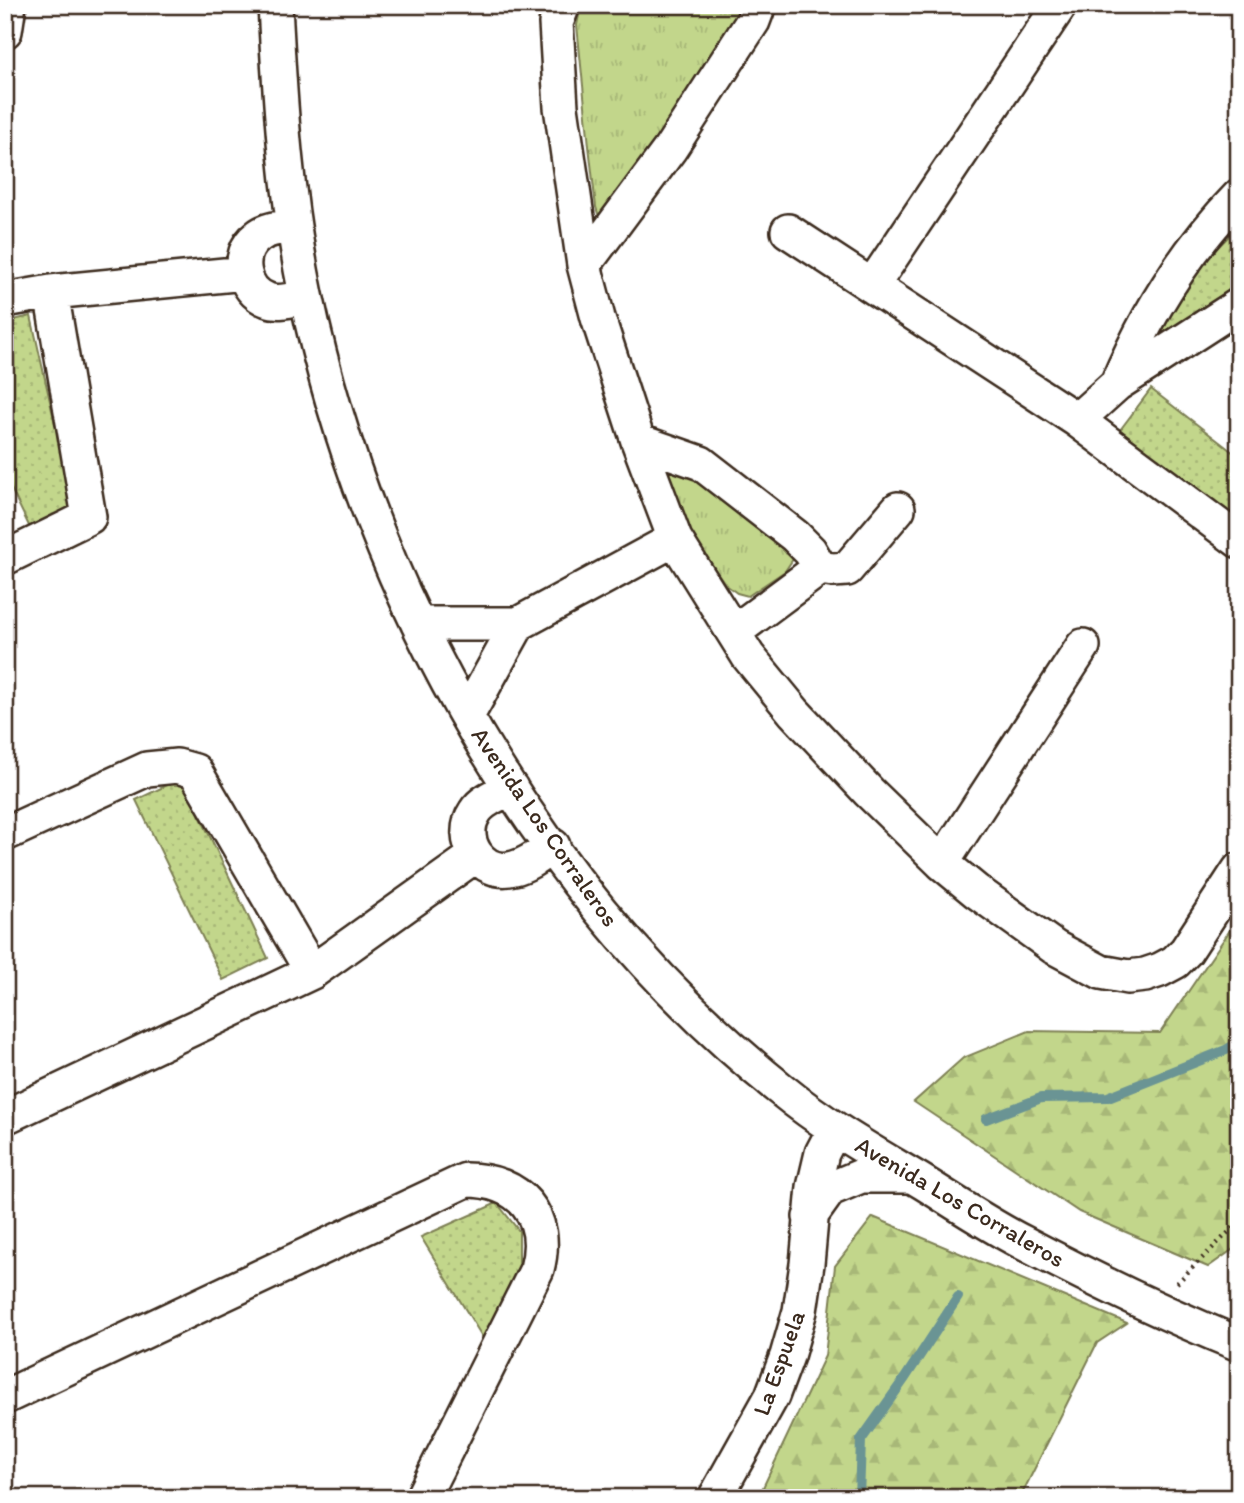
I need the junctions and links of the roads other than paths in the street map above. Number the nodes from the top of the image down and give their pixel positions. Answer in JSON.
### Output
{"nodes":[{"id":1,"x":9,"y":5,"type":"edge"},
{"id":2,"x":275,"y":5,"type":"edge"},
{"id":3,"x":563,"y":5,"type":"edge"},
{"id":4,"x":759,"y":5,"type":"edge"},
{"id":5,"x":1060,"y":5,"type":"edge"},
{"id":6,"x":5,"y":31,"type":"edge"},
{"id":7,"x":1239,"y":196,"type":"edge"},
{"id":8,"x":294,"y":227,"type":"junction"},
{"id":9,"x":788,"y":231,"type":"dead end"},
{"id":10,"x":584,"y":265,"type":"junction"},
{"id":11,"x":245,"y":273,"type":"junction"},
{"id":12,"x":872,"y":286,"type":"junction"},
{"id":13,"x":51,"y":292,"type":"junction"},
{"id":14,"x":306,"y":297,"type":"junction"},
{"id":15,"x":5,"y":300,"type":"edge"},
{"id":16,"x":1239,"y":305,"type":"edge"},
{"id":17,"x":1117,"y":384,"type":"junction"},
{"id":18,"x":1077,"y":421,"type":"junction"},
{"id":19,"x":638,"y":441,"type":"junction"},
{"id":20,"x":898,"y":509,"type":"dead end"},
{"id":21,"x":675,"y":539,"type":"junction"},
{"id":22,"x":1239,"y":541,"type":"edge"},
{"id":23,"x":5,"y":558,"type":"edge"},
{"id":24,"x":820,"y":568,"type":"junction"},
{"id":25,"x":418,"y":624,"type":"junction"},
{"id":26,"x":518,"y":624,"type":"junction"},
{"id":27,"x":734,"y":632,"type":"junction"},
{"id":28,"x":1083,"y":646,"type":"dead end"},
{"id":29,"x":467,"y":716,"type":"junction"},
{"id":30,"x":511,"y":788,"type":"junction"},
{"id":31,"x":5,"y":834,"type":"edge"},
{"id":32,"x":553,"y":846,"type":"junction"},
{"id":33,"x":476,"y":855,"type":"junction"},
{"id":34,"x":942,"y":863,"type":"junction"},
{"id":35,"x":1239,"y":870,"type":"edge"},
{"id":36,"x":312,"y":972,"type":"junction"},
{"id":37,"x":5,"y":1117,"type":"edge"},
{"id":38,"x":834,"y":1130,"type":"junction"},
{"id":39,"x":911,"y":1176,"type":"junction"},
{"id":40,"x":810,"y":1217,"type":"junction"},
{"id":41,"x":1239,"y":1343,"type":"edge"},
{"id":42,"x":5,"y":1396,"type":"edge"},
{"id":43,"x":419,"y":1496,"type":"edge"},
{"id":44,"x":715,"y":1498,"type":"edge"}],
"edges":[{"from":1,"to":6,"type":"street"},
{"from":2,"to":8,"type":"street","name":"Avenida Los Corraleros"},
{"from":3,"to":10,"type":"street"},
{"from":4,"to":10,"type":"street"},
{"from":5,"to":12,"type":"street"},
{"from":7,"to":17,"type":"street"},
{"from":8,"to":11,"type":"street"},
{"from":8,"to":14,"type":"street","name":"Avenida Los Corraleros"},
{"from":9,"to":12,"type":"street"},
{"from":10,"to":19,"type":"street"},
{"from":11,"to":13,"type":"street"},
{"from":11,"to":14,"type":"street"},
{"from":12,"to":18,"type":"street"},
{"from":13,"to":15,"type":"street"},
{"from":13,"to":23,"type":"street"},
{"from":14,"to":25,"type":"street","name":"Avenida Los Corraleros"},
{"from":16,"to":17,"type":"street"},
{"from":17,"to":18,"type":"street"},
{"from":18,"to":22,"type":"street"},
{"from":19,"to":21,"type":"street"},
{"from":19,"to":24,"type":"street"},
{"from":20,"to":24,"type":"street"},
{"from":21,"to":26,"type":"street"},
{"from":21,"to":27,"type":"street"},
{"from":24,"to":27,"type":"street"},
{"from":25,"to":26,"type":"street"},
{"from":25,"to":29,"type":"street","name":"Avenida Los Corraleros"},
{"from":26,"to":29,"type":"street"},
{"from":27,"to":34,"type":"street"},
{"from":28,"to":34,"type":"street"},
{"from":29,"to":30,"type":"street","name":"Avenida Los Corraleros"},
{"from":30,"to":32,"type":"street","name":"Avenida Los Corraleros"},
{"from":30,"to":33,"type":"street"},
{"from":31,"to":36,"type":"street"},
{"from":32,"to":33,"type":"street"},
{"from":32,"to":38,"type":"street","name":"Avenida Los Corraleros"},
{"from":33,"to":36,"type":"street"},
{"from":34,"to":35,"type":"street"},
{"from":36,"to":37,"type":"street"},
{"from":38,"to":39,"type":"street","name":"Avenida Los Corraleros"},
{"from":38,"to":40,"type":"street","name":"La Espuela"},
{"from":39,"to":40,"type":"street"},
{"from":39,"to":41,"type":"street","name":"Avenida Los Corraleros"},
{"from":40,"to":44,"type":"street","name":"La Espuela"},
{"from":42,"to":43,"type":"street"}]}
